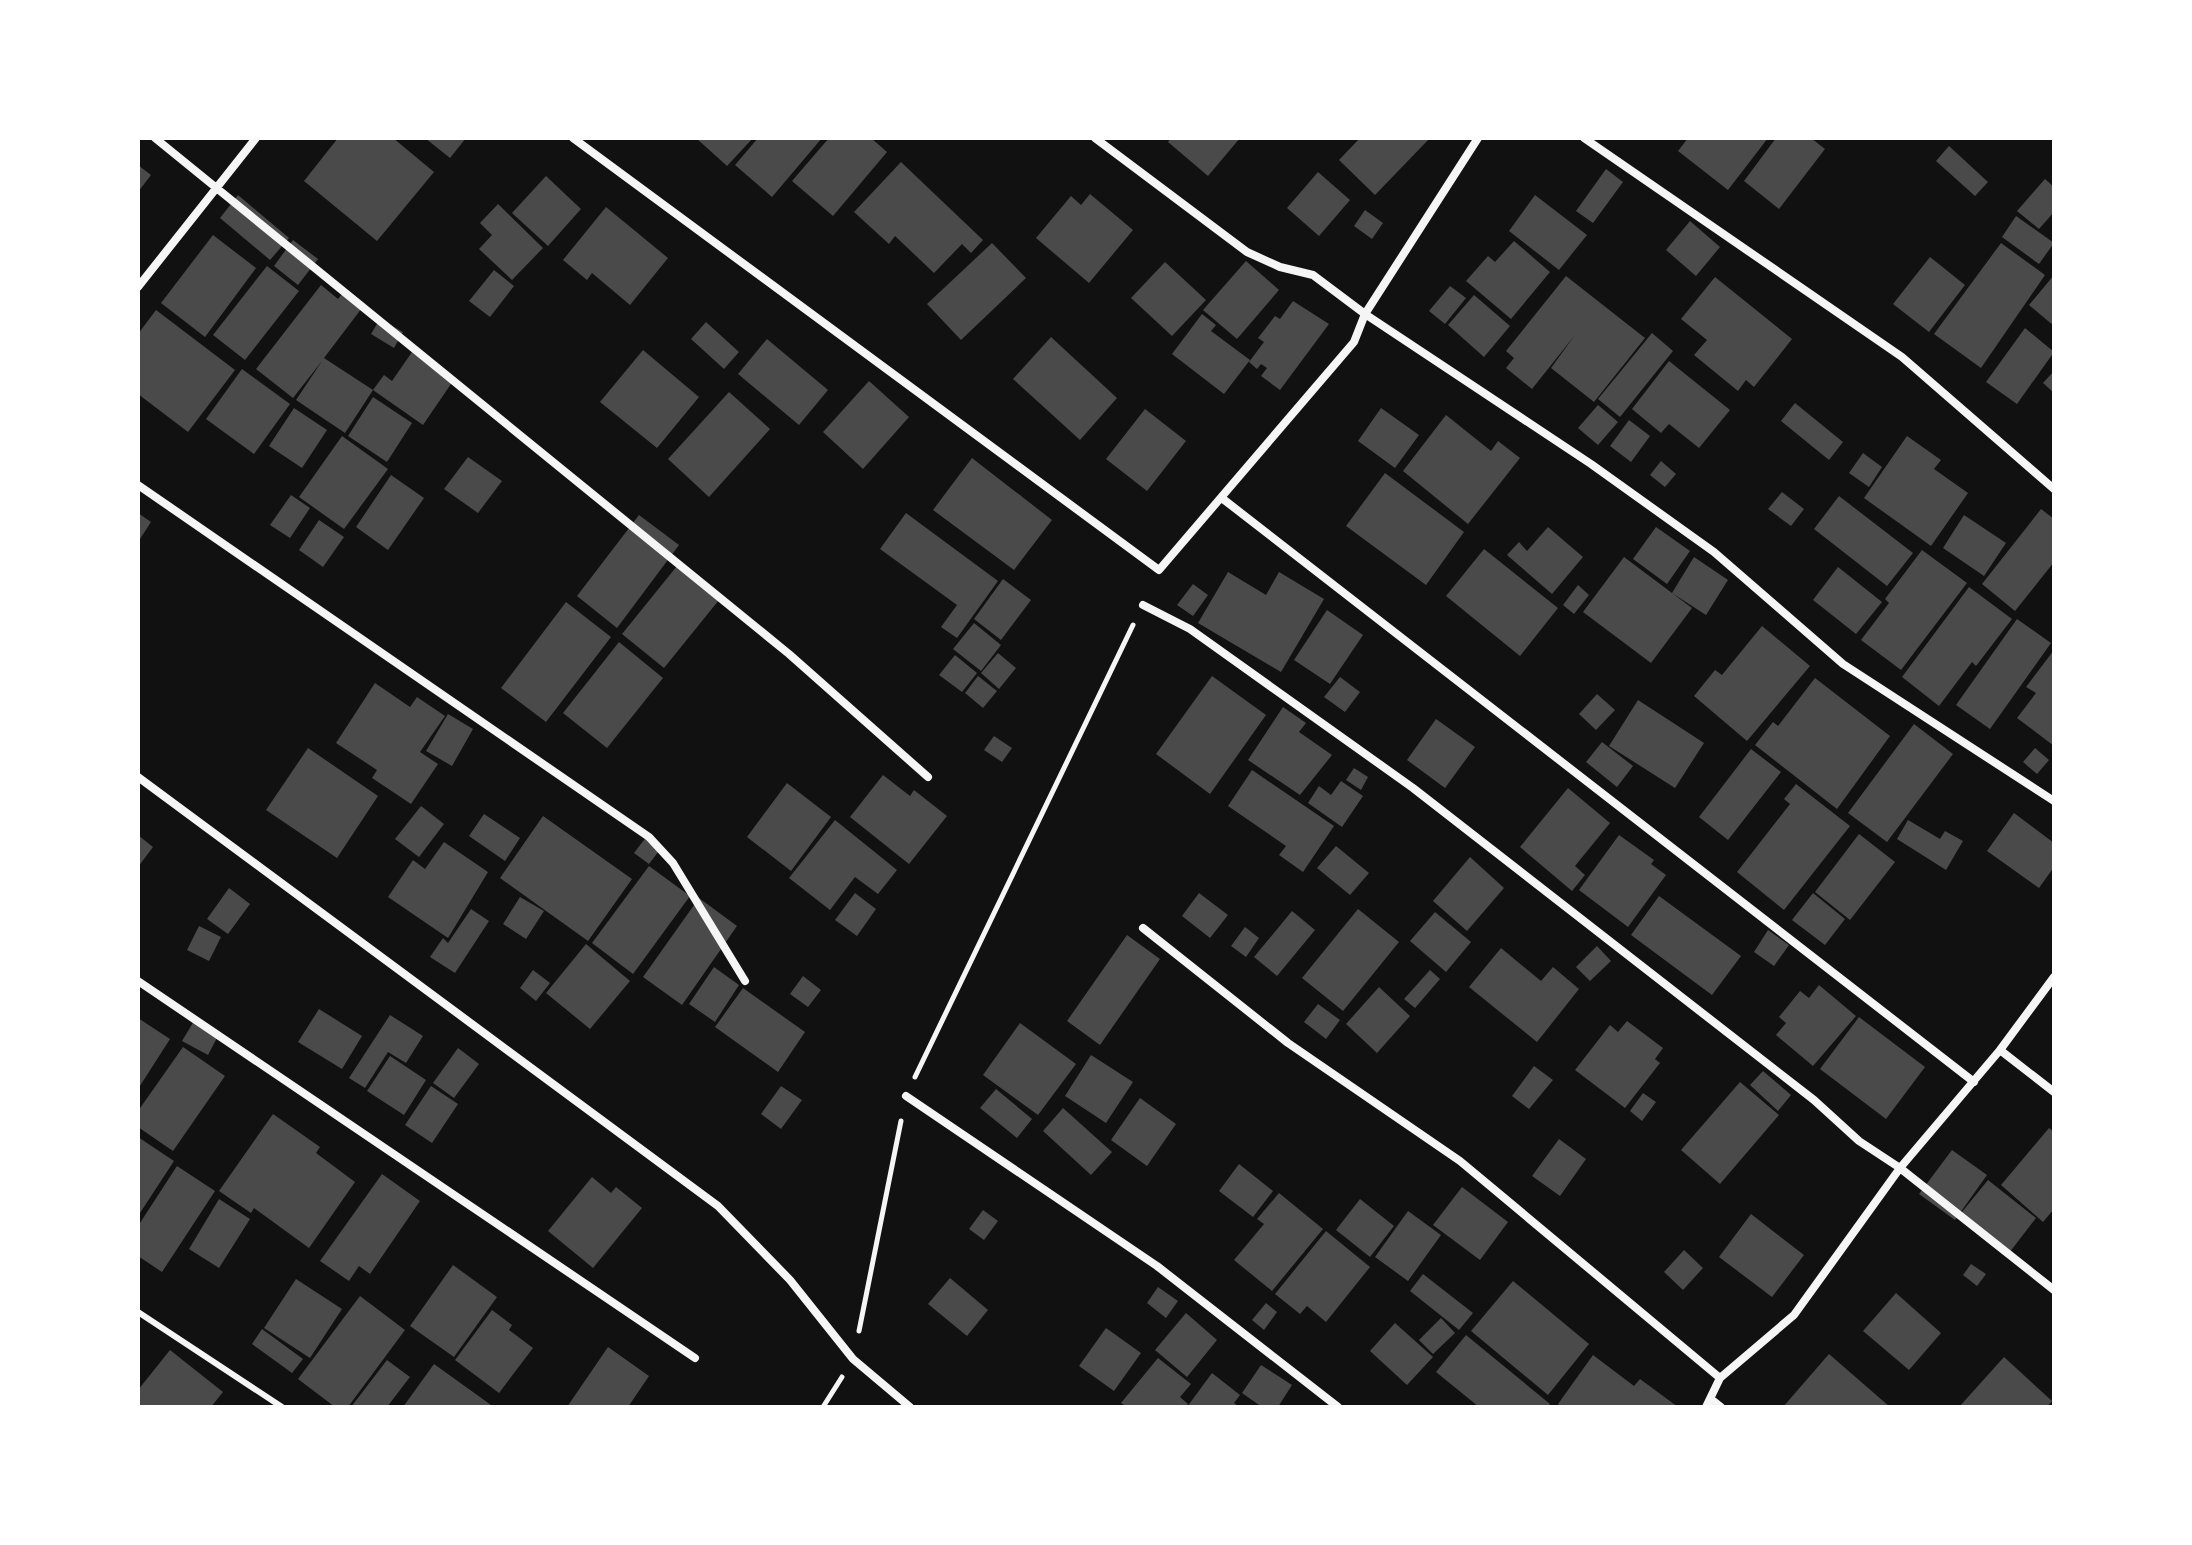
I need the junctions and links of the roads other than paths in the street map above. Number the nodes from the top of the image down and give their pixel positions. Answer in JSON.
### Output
{"nodes":[{"id":1,"x":155,"y":138,"type":"edge"},
{"id":2,"x":256,"y":138,"type":"edge"},
{"id":3,"x":573,"y":138,"type":"edge"},
{"id":4,"x":1095,"y":138,"type":"edge"},
{"id":5,"x":1478,"y":138,"type":"edge"},
{"id":6,"x":1584,"y":138,"type":"edge"},
{"id":7,"x":217,"y":186,"type":"junction"},
{"id":8,"x":138,"y":287,"type":"edge"},
{"id":9,"x":1365,"y":314,"type":"junction"},
{"id":10,"x":138,"y":485,"type":"edge"},
{"id":11,"x":2054,"y":489,"type":"edge"},
{"id":12,"x":1223,"y":499,"type":"junction"},
{"id":13,"x":1143,"y":605,"type":"road end"},
{"id":14,"x":138,"y":777,"type":"edge"},
{"id":15,"x":928,"y":777,"type":"dead end"},
{"id":16,"x":2054,"y":801,"type":"edge"},
{"id":17,"x":1143,"y":928,"type":"dead end"},
{"id":18,"x":2054,"y":977,"type":"edge"},
{"id":19,"x":138,"y":981,"type":"edge"},
{"id":20,"x":745,"y":981,"type":"dead end"},
{"id":21,"x":2000,"y":1050,"type":"junction"},
{"id":22,"x":1974,"y":1082,"type":"junction"},
{"id":23,"x":2054,"y":1092,"type":"edge"},
{"id":24,"x":906,"y":1096,"type":"road end"},
{"id":25,"x":1900,"y":1168,"type":"junction"},
{"id":26,"x":2054,"y":1290,"type":"edge"},
{"id":27,"x":138,"y":1312,"type":"edge"},
{"id":28,"x":695,"y":1358,"type":"dead end"},
{"id":29,"x":1720,"y":1378,"type":"junction"},
{"id":30,"x":1708,"y":1403,"type":"edge"},
{"id":31,"x":282,"y":1407,"type":"edge"},
{"id":32,"x":910,"y":1407,"type":"edge"},
{"id":33,"x":1338,"y":1407,"type":"edge"},
{"id":34,"x":1721,"y":1407,"type":"edge"}],
"edges":[{"from":1,"to":7,"type":"street"},
{"from":2,"to":7,"type":"street"},
{"from":3,"to":12,"type":"street"},
{"from":4,"to":9,"type":"street"},
{"from":5,"to":9,"type":"street"},
{"from":6,"to":11,"type":"street"},
{"from":7,"to":8,"type":"street"},
{"from":7,"to":15,"type":"street"},
{"from":9,"to":12,"type":"street"},
{"from":9,"to":16,"type":"street"},
{"from":10,"to":20,"type":"street"},
{"from":12,"to":22,"type":"street"},
{"from":13,"to":25,"type":"street"},
{"from":14,"to":32,"type":"street"},
{"from":17,"to":29,"type":"street"},
{"from":18,"to":21,"type":"street"},
{"from":19,"to":28,"type":"street"},
{"from":21,"to":22,"type":"street"},
{"from":21,"to":23,"type":"street"},
{"from":22,"to":25,"type":"street"},
{"from":24,"to":33,"type":"street"},
{"from":25,"to":26,"type":"street"},
{"from":25,"to":29,"type":"street"},
{"from":27,"to":31,"type":"lane"},
{"from":29,"to":30,"type":"street"},
{"from":30,"to":34,"type":"street"}]}
